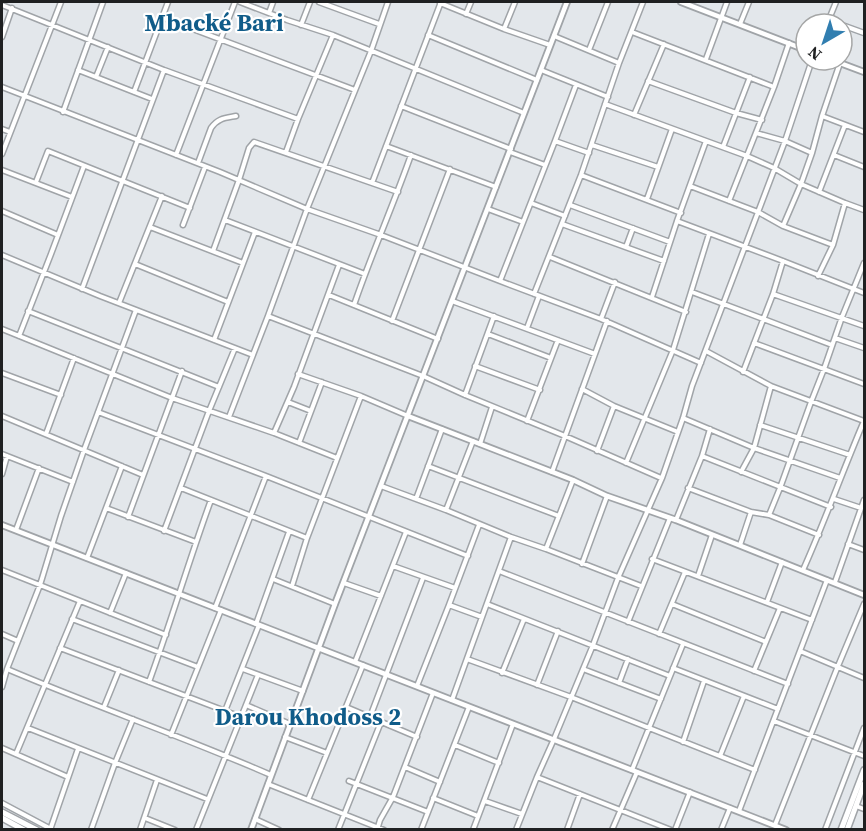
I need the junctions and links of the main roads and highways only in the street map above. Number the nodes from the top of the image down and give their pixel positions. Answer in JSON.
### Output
{"nodes":[{"id":1,"x":864,"y":770,"type":"edge"},
{"id":2,"x":864,"y":784,"type":"edge"},
{"id":3,"x":2,"y":812,"type":"edge"},
{"id":4,"x":2,"y":818,"type":"edge"},
{"id":5,"x":24,"y":830,"type":"edge"},
{"id":6,"x":37,"y":830,"type":"edge"},
{"id":7,"x":841,"y":830,"type":"edge"},
{"id":8,"x":847,"y":830,"type":"edge"}],
"edges":[{"from":1,"to":7,"type":"main road"},
{"from":2,"to":8,"type":"main road"},
{"from":3,"to":6,"type":"main road"},
{"from":4,"to":5,"type":"main road"}]}
